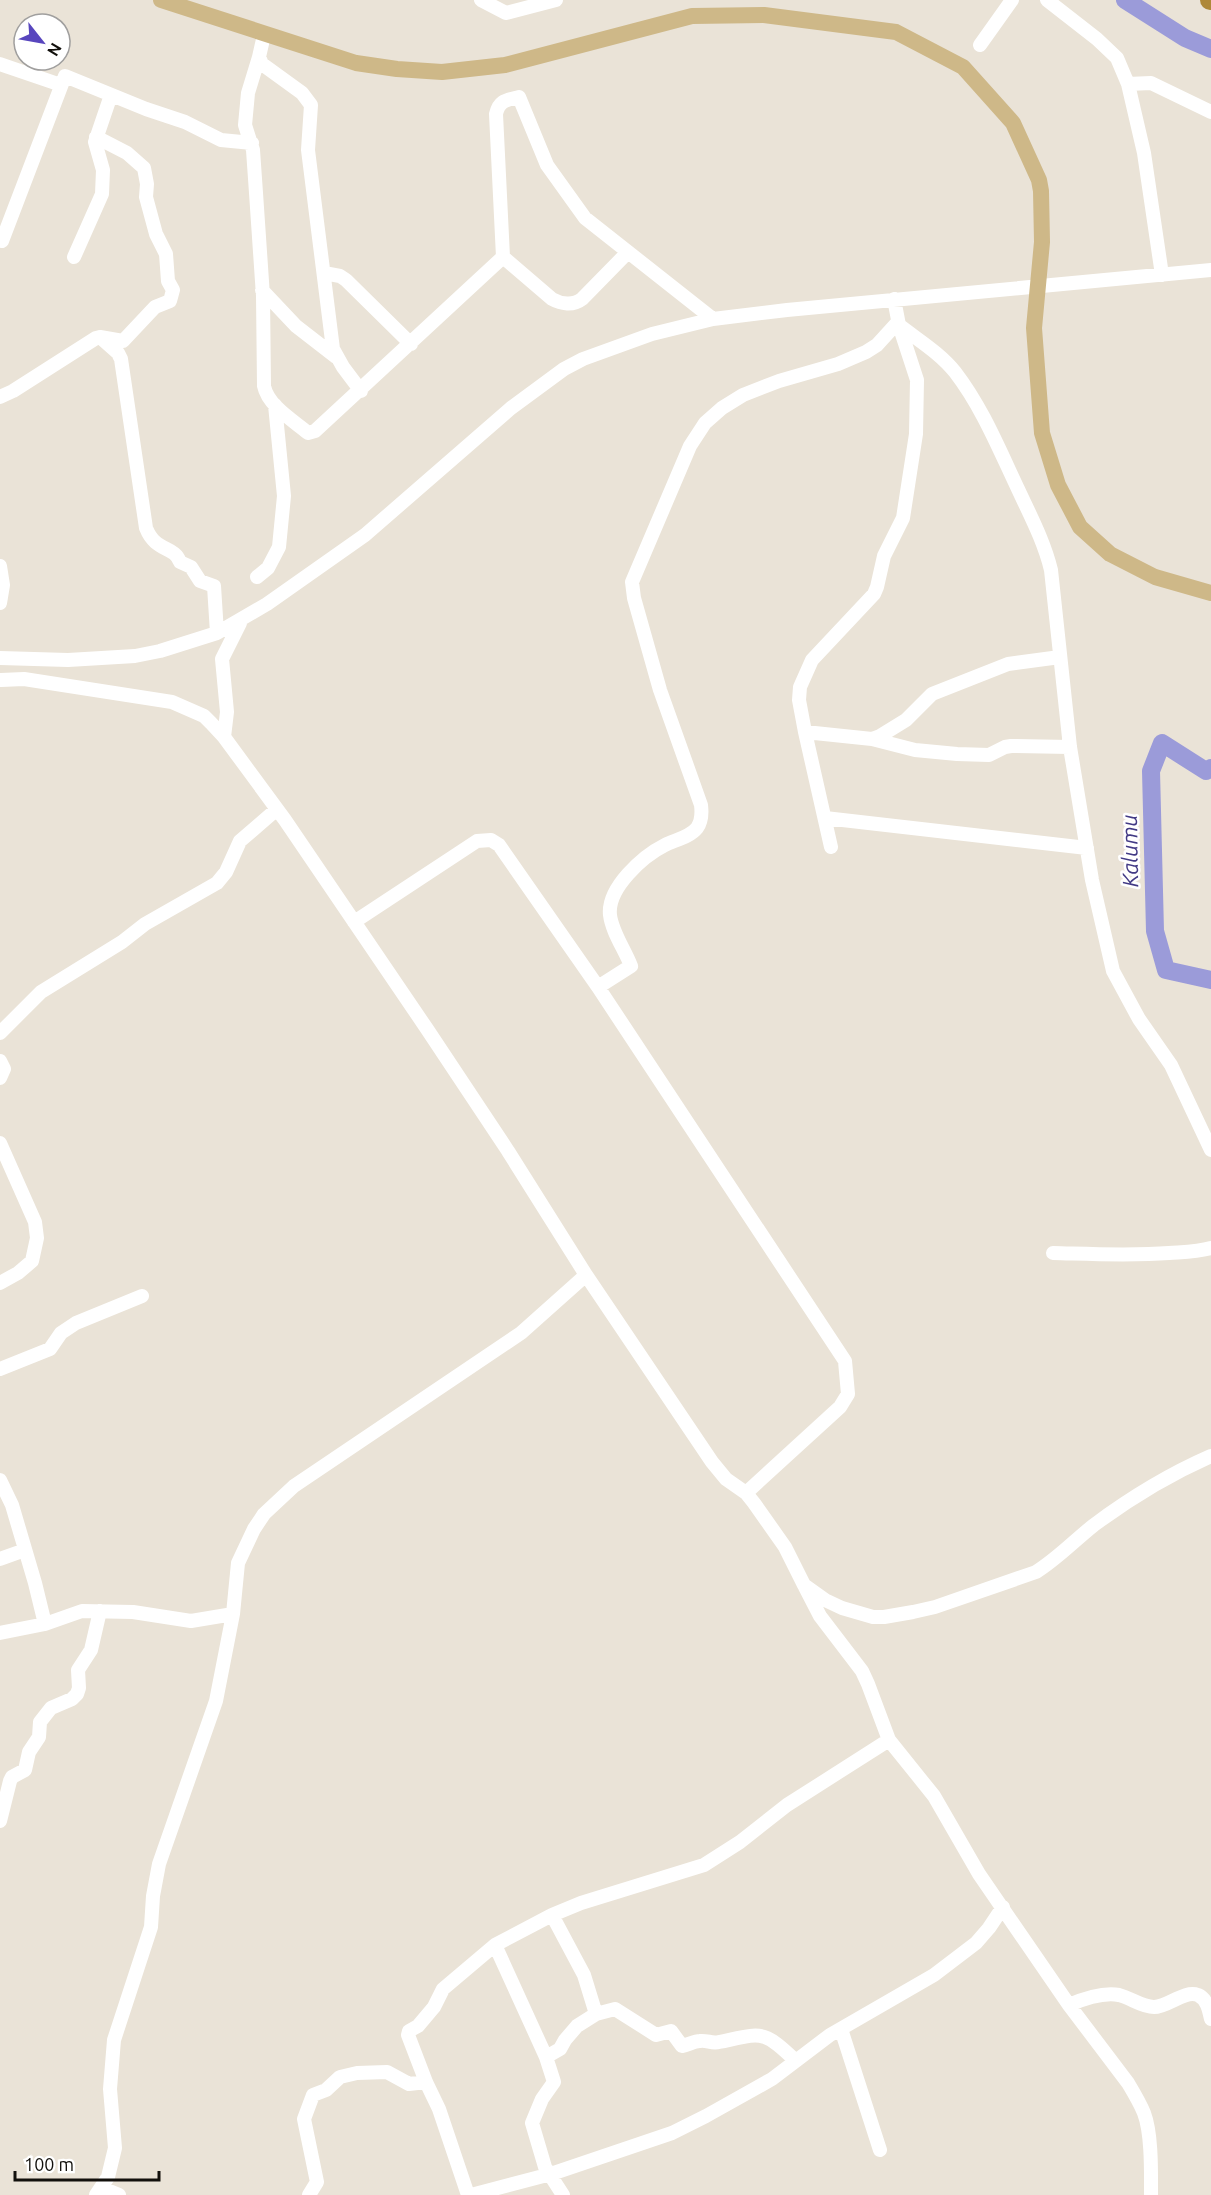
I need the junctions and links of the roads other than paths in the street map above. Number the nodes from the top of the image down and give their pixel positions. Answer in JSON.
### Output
{"nodes":[{"id":1,"x":161,"y":0,"type":"edge"},
{"id":2,"x":481,"y":0,"type":"edge"},
{"id":3,"x":556,"y":0,"type":"edge"},
{"id":4,"x":1012,"y":0,"type":"edge"},
{"id":5,"x":1047,"y":0,"type":"edge"},
{"id":6,"x":531,"y":3,"type":"edge"},
{"id":7,"x":264,"y":35,"type":"junction"},
{"id":8,"x":980,"y":45,"type":"dead end"},
{"id":9,"x":260,"y":57,"type":"junction"},
{"id":10,"x":0,"y":64,"type":"edge"},
{"id":11,"x":1128,"y":84,"type":"junction"},
{"id":12,"x":61,"y":85,"type":"junction"},
{"id":13,"x":111,"y":95,"type":"junction"},
{"id":14,"x":1211,"y":112,"type":"edge"},
{"id":15,"x":96,"y":138,"type":"junction"},
{"id":16,"x":252,"y":143,"type":"junction"},
{"id":17,"x":1,"y":243,"type":"edge"},
{"id":18,"x":627,"y":253,"type":"junction"},
{"id":19,"x":74,"y":257,"type":"dead end"},
{"id":20,"x":503,"y":257,"type":"junction"},
{"id":21,"x":1211,"y":270,"type":"edge"},
{"id":22,"x":324,"y":273,"type":"junction"},
{"id":23,"x":1162,"y":275,"type":"junction"},
{"id":24,"x":1038,"y":285,"type":"junction"},
{"id":25,"x":262,"y":290,"type":"junction"},
{"id":26,"x":894,"y":299,"type":"junction"},
{"id":27,"x":713,"y":319,"type":"junction"},
{"id":28,"x":898,"y":324,"type":"junction"},
{"id":29,"x":411,"y":344,"type":"junction"},
{"id":30,"x":120,"y":347,"type":"junction"},
{"id":31,"x":336,"y":357,"type":"junction"},
{"id":32,"x":361,"y":391,"type":"junction"},
{"id":33,"x":0,"y":397,"type":"edge"},
{"id":34,"x":275,"y":405,"type":"junction"},
{"id":35,"x":0,"y":566,"type":"edge"},
{"id":36,"x":257,"y":577,"type":"dead end"},
{"id":37,"x":1210,"y":592,"type":"edge"},
{"id":38,"x":0,"y":603,"type":"edge"},
{"id":39,"x":241,"y":621,"type":"junction"},
{"id":40,"x":217,"y":633,"type":"junction"},
{"id":41,"x":1060,"y":657,"type":"junction"},
{"id":42,"x":0,"y":658,"type":"edge"},
{"id":43,"x":18,"y":658,"type":"junction"},
{"id":44,"x":0,"y":680,"type":"edge"},
{"id":45,"x":805,"y":732,"type":"junction"},
{"id":46,"x":224,"y":737,"type":"junction"},
{"id":47,"x":872,"y":739,"type":"junction"},
{"id":48,"x":1070,"y":747,"type":"junction"},
{"id":49,"x":277,"y":808,"type":"junction"},
{"id":50,"x":825,"y":818,"type":"junction"},
{"id":51,"x":831,"y":847,"type":"dead end"},
{"id":52,"x":1087,"y":848,"type":"junction"},
{"id":53,"x":354,"y":922,"type":"junction"},
{"id":54,"x":598,"y":987,"type":"junction"},
{"id":55,"x":0,"y":1033,"type":"edge"},
{"id":56,"x":0,"y":1061,"type":"edge"},
{"id":57,"x":0,"y":1078,"type":"edge"},
{"id":58,"x":0,"y":1143,"type":"edge"},
{"id":59,"x":1211,"y":1150,"type":"edge"},
{"id":60,"x":1211,"y":1248,"type":"edge"},
{"id":61,"x":1053,"y":1253,"type":"dead end"},
{"id":62,"x":586,"y":1275,"type":"junction"},
{"id":63,"x":0,"y":1283,"type":"edge"},
{"id":64,"x":142,"y":1296,"type":"dead end"},
{"id":65,"x":0,"y":1369,"type":"edge"},
{"id":66,"x":1211,"y":1456,"type":"edge"},
{"id":67,"x":0,"y":1480,"type":"edge"},
{"id":68,"x":746,"y":1493,"type":"junction"},
{"id":69,"x":25,"y":1550,"type":"junction"},
{"id":70,"x":0,"y":1559,"type":"edge"},
{"id":71,"x":804,"y":1585,"type":"junction"},
{"id":72,"x":100,"y":1611,"type":"junction"},
{"id":73,"x":233,"y":1614,"type":"junction"},
{"id":74,"x":45,"y":1624,"type":"junction"},
{"id":75,"x":0,"y":1633,"type":"edge"},
{"id":76,"x":889,"y":1740,"type":"junction"},
{"id":77,"x":0,"y":1821,"type":"edge"},
{"id":78,"x":1003,"y":1907,"type":"junction"},
{"id":79,"x":552,"y":1915,"type":"junction"},
{"id":80,"x":495,"y":1945,"type":"junction"},
{"id":81,"x":1069,"y":2005,"type":"junction"},
{"id":82,"x":596,"y":2014,"type":"junction"},
{"id":83,"x":1211,"y":2019,"type":"edge"},
{"id":84,"x":841,"y":2029,"type":"junction"},
{"id":85,"x":546,"y":2057,"type":"junction"},
{"id":86,"x":796,"y":2061,"type":"junction"},
{"id":87,"x":426,"y":2082,"type":"junction"},
{"id":88,"x":880,"y":2150,"type":"dead end"},
{"id":89,"x":551,"y":2174,"type":"junction"},
{"id":90,"x":99,"y":2191,"type":"edge"},
{"id":91,"x":119,"y":2195,"type":"edge"},
{"id":92,"x":309,"y":2195,"type":"edge"},
{"id":93,"x":469,"y":2195,"type":"edge"},
{"id":94,"x":564,"y":2195,"type":"edge"},
{"id":95,"x":1151,"y":2195,"type":"edge"}],
"edges":[{"from":1,"to":7,"type":"main road"},
{"from":2,"to":6,"type":"street"},
{"from":3,"to":6,"type":"street"},
{"from":4,"to":8,"type":"street"},
{"from":5,"to":11,"type":"street"},
{"from":7,"to":9,"type":"street"},
{"from":7,"to":24,"type":"main road"},
{"from":9,"to":16,"type":"street"},
{"from":9,"to":22,"type":"street"},
{"from":10,"to":12,"type":"street"},
{"from":11,"to":14,"type":"street"},
{"from":11,"to":23,"type":"street"},
{"from":12,"to":13,"type":"street"},
{"from":12,"to":17,"type":"street"},
{"from":13,"to":15,"type":"street"},
{"from":13,"to":16,"type":"street"},
{"from":15,"to":19,"type":"street"},
{"from":15,"to":30,"type":"street"},
{"from":16,"to":25,"type":"street"},
{"from":18,"to":20,"type":"street"},
{"from":18,"to":20,"type":"street"},
{"from":18,"to":27,"type":"street"},
{"from":20,"to":29,"type":"street"},
{"from":21,"to":23,"type":"street"},
{"from":22,"to":29,"type":"street"},
{"from":22,"to":31,"type":"street"},
{"from":23,"to":24,"type":"street"},
{"from":24,"to":26,"type":"street"},
{"from":24,"to":37,"type":"main road"},
{"from":25,"to":31,"type":"street"},
{"from":25,"to":34,"type":"street"},
{"from":26,"to":27,"type":"street"},
{"from":26,"to":28,"type":"street"},
{"from":27,"to":39,"type":"street"},
{"from":28,"to":41,"type":"street"},
{"from":28,"to":45,"type":"street"},
{"from":28,"to":54,"type":"street"},
{"from":29,"to":32,"type":"street"},
{"from":30,"to":33,"type":"street"},
{"from":30,"to":40,"type":"street"},
{"from":31,"to":32,"type":"street"},
{"from":32,"to":34,"type":"street"},
{"from":34,"to":36,"type":"street"},
{"from":35,"to":38,"type":"street"},
{"from":39,"to":40,"type":"street"},
{"from":39,"to":46,"type":"street"},
{"from":40,"to":43,"type":"street"},
{"from":41,"to":47,"type":"street"},
{"from":41,"to":48,"type":"street"},
{"from":42,"to":43,"type":"street"},
{"from":43,"to":44,"type":"street"},
{"from":44,"to":46,"type":"street"},
{"from":45,"to":47,"type":"street"},
{"from":45,"to":50,"type":"street"},
{"from":46,"to":49,"type":"street"},
{"from":47,"to":48,"type":"street"},
{"from":48,"to":52,"type":"street"},
{"from":49,"to":53,"type":"street"},
{"from":49,"to":55,"type":"street"},
{"from":50,"to":51,"type":"street"},
{"from":50,"to":52,"type":"street"},
{"from":52,"to":59,"type":"street"},
{"from":53,"to":54,"type":"street"},
{"from":53,"to":62,"type":"street"},
{"from":54,"to":68,"type":"street"},
{"from":56,"to":57,"type":"street"},
{"from":58,"to":63,"type":"street"},
{"from":60,"to":61,"type":"street"},
{"from":62,"to":68,"type":"street"},
{"from":62,"to":73,"type":"street"},
{"from":64,"to":65,"type":"street"},
{"from":66,"to":71,"type":"street"},
{"from":67,"to":69,"type":"street"},
{"from":68,"to":71,"type":"street"},
{"from":69,"to":70,"type":"street"},
{"from":69,"to":74,"type":"street"},
{"from":71,"to":76,"type":"street"},
{"from":72,"to":73,"type":"street"},
{"from":72,"to":74,"type":"street"},
{"from":72,"to":77,"type":"street"},
{"from":73,"to":90,"type":"street"},
{"from":74,"to":75,"type":"street"},
{"from":76,"to":78,"type":"street"},
{"from":76,"to":79,"type":"street"},
{"from":78,"to":81,"type":"street"},
{"from":78,"to":84,"type":"street"},
{"from":79,"to":80,"type":"street"},
{"from":79,"to":82,"type":"street"},
{"from":80,"to":85,"type":"street"},
{"from":80,"to":87,"type":"street"},
{"from":81,"to":83,"type":"street"},
{"from":81,"to":95,"type":"street"},
{"from":82,"to":85,"type":"street"},
{"from":82,"to":86,"type":"street"},
{"from":84,"to":86,"type":"street"},
{"from":84,"to":88,"type":"street"},
{"from":85,"to":89,"type":"street"},
{"from":86,"to":89,"type":"street"},
{"from":87,"to":92,"type":"street"},
{"from":87,"to":93,"type":"street"},
{"from":89,"to":93,"type":"street"},
{"from":89,"to":94,"type":"street"},
{"from":90,"to":91,"type":"street"}]}
